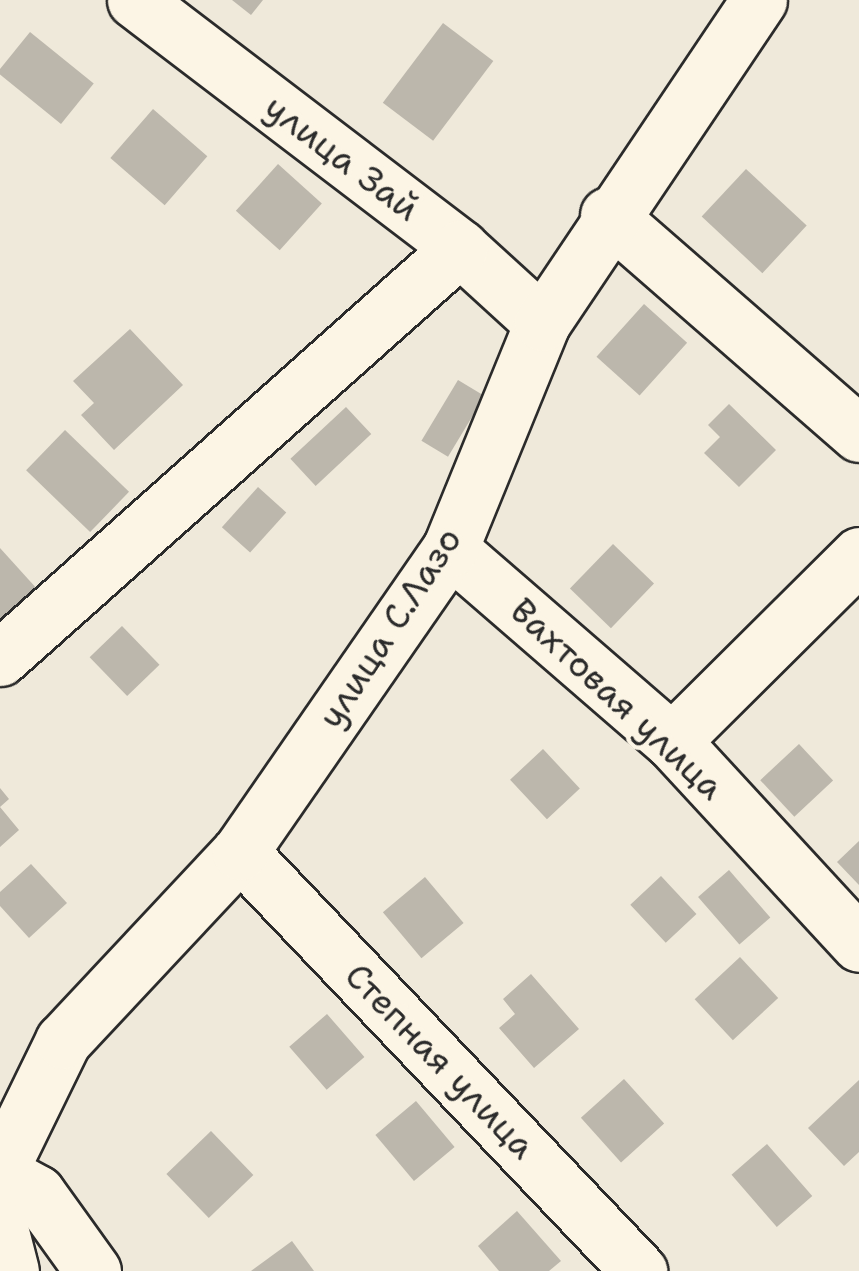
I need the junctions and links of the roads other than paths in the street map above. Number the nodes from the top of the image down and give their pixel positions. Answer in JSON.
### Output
{"nodes":[{"id":1,"x":135,"y":0,"type":"edge"},
{"id":2,"x":759,"y":0,"type":"edge"},
{"id":3,"x":608,"y":215,"type":"junction"},
{"id":4,"x":460,"y":248,"type":"junction"},
{"id":5,"x":542,"y":323,"type":"junction"},
{"id":6,"x":859,"y":434,"type":"edge"},
{"id":7,"x":450,"y":548,"type":"junction"},
{"id":8,"x":859,"y":555,"type":"edge"},
{"id":9,"x":0,"y":658,"type":"edge"},
{"id":10,"x":672,"y":740,"type":"junction"},
{"id":11,"x":240,"y":852,"type":"junction"},
{"id":12,"x":859,"y":944,"type":"edge"},
{"id":13,"x":0,"y":1172,"type":"edge"},
{"id":14,"x":0,"y":1228,"type":"edge"},
{"id":15,"x":11,"y":1271,"type":"edge"},
{"id":16,"x":93,"y":1271,"type":"edge"},
{"id":17,"x":639,"y":1271,"type":"edge"}],
"edges":[{"from":1,"to":4,"type":"street","name":"улица Зай"},
{"from":2,"to":3,"type":"street","name":"улица С.Лазо"},
{"from":3,"to":5,"type":"street","name":"улица С.Лазо"},
{"from":3,"to":6,"type":"street"},
{"from":4,"to":5,"type":"street","name":"улица Зай"},
{"from":4,"to":9,"type":"street"},
{"from":5,"to":7,"type":"street","name":"улица С.Лазо"},
{"from":7,"to":10,"type":"street","name":"Вахтовая улица"},
{"from":7,"to":11,"type":"street","name":"улица С.Лазо"},
{"from":8,"to":10,"type":"street"},
{"from":10,"to":12,"type":"street","name":"Вахтовая улица"},
{"from":11,"to":13,"type":"street","name":"улица С.Лазо"},
{"from":11,"to":17,"type":"street","name":"Степная улица"},
{"from":13,"to":16,"type":"street"},
{"from":14,"to":15,"type":"street"}]}
